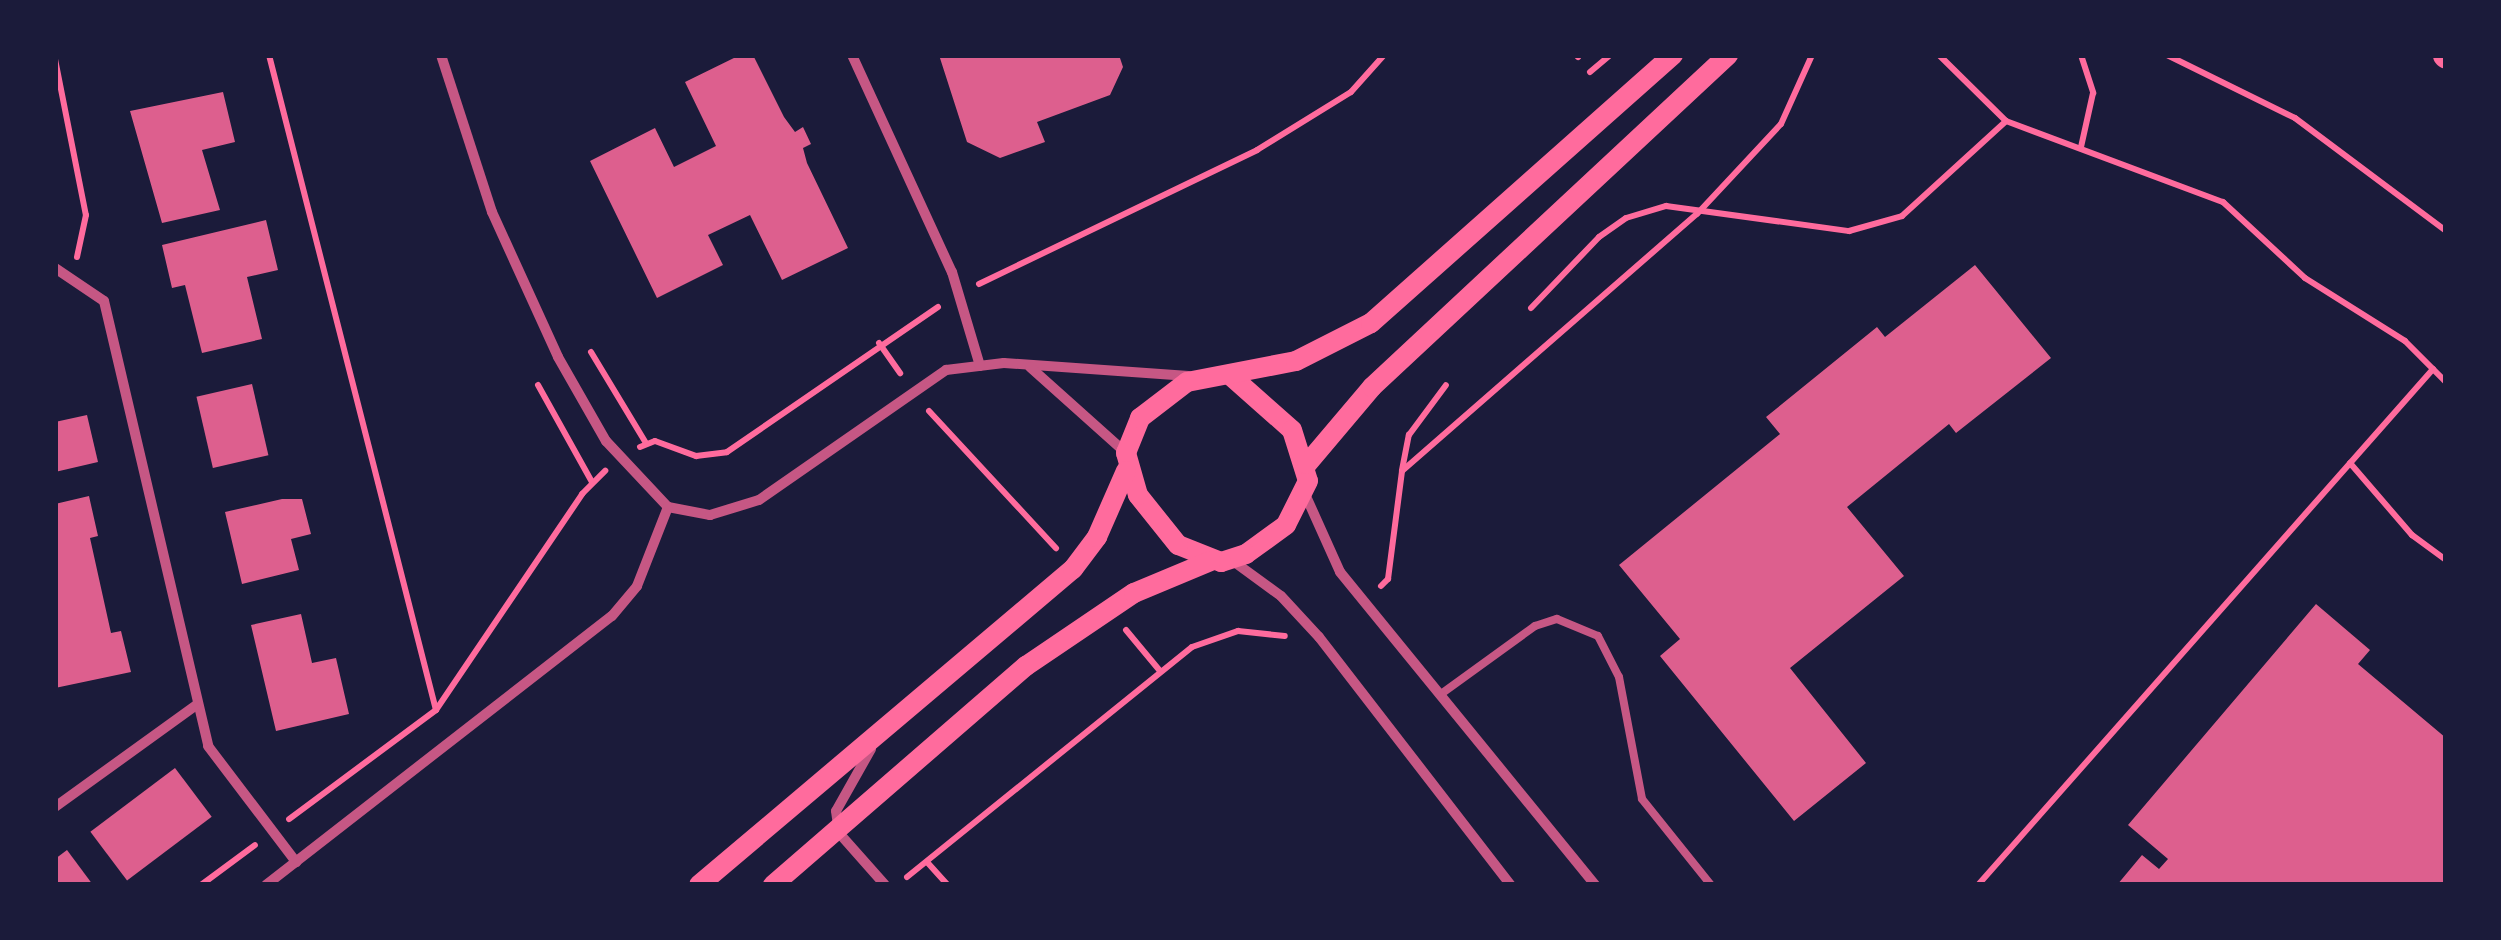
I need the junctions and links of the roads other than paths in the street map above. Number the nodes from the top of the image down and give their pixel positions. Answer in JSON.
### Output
{"nodes":[{"id":1,"x":441,"y":55,"type":"edge"},
{"id":2,"x":852,"y":55,"type":"edge"},
{"id":3,"x":1673,"y":55,"type":"edge"},
{"id":4,"x":1728,"y":55,"type":"edge"},
{"id":5,"x":55,"y":268,"type":"edge"},
{"id":6,"x":980,"y":366,"type":"junction"},
{"id":7,"x":1029,"y":366,"type":"junction"},
{"id":8,"x":1204,"y":376,"type":"junction"},
{"id":9,"x":1232,"y":376,"type":"junction"},
{"id":10,"x":1126,"y":462,"type":"junction"},
{"id":11,"x":1307,"y":464,"type":"junction"},
{"id":12,"x":1305,"y":494,"type":"junction"},
{"id":13,"x":668,"y":506,"type":"junction"},
{"id":14,"x":1221,"y":561,"type":"junction"},
{"id":15,"x":1441,"y":694,"type":"junction"},
{"id":16,"x":198,"y":704,"type":"junction"},
{"id":17,"x":883,"y":732,"type":"junction"},
{"id":18,"x":55,"y":807,"type":"edge"},
{"id":19,"x":840,"y":833,"type":"junction"},
{"id":20,"x":296,"y":862,"type":"junction"},
{"id":21,"x":266,"y":885,"type":"edge"},
{"id":22,"x":699,"y":885,"type":"edge"},
{"id":23,"x":773,"y":885,"type":"edge"},
{"id":24,"x":885,"y":885,"type":"edge"},
{"id":25,"x":1511,"y":885,"type":"edge"},
{"id":26,"x":1595,"y":885,"type":"edge"},
{"id":27,"x":1712,"y":885,"type":"edge"}],
"edges":[{"from":1,"to":13,"type":"street"},
{"from":2,"to":6,"type":"street"},
{"from":3,"to":9,"type":"main road"},
{"from":4,"to":11,"type":"main road"},
{"from":5,"to":16,"type":"street"},
{"from":6,"to":7,"type":"street"},
{"from":6,"to":13,"type":"street"},
{"from":7,"to":8,"type":"street"},
{"from":7,"to":10,"type":"street"},
{"from":8,"to":9,"type":"main road"},
{"from":8,"to":10,"type":"main road"},
{"from":9,"to":11,"type":"main road"},
{"from":10,"to":14,"type":"main road"},
{"from":10,"to":17,"type":"main road"},
{"from":11,"to":12,"type":"main road"},
{"from":12,"to":14,"type":"main road"},
{"from":12,"to":15,"type":"street"},
{"from":13,"to":20,"type":"street"},
{"from":14,"to":19,"type":"main road"},
{"from":14,"to":25,"type":"street"},
{"from":15,"to":26,"type":"street"},
{"from":15,"to":27,"type":"lane"},
{"from":16,"to":18,"type":"street"},
{"from":16,"to":20,"type":"street"},
{"from":17,"to":19,"type":"street"},
{"from":17,"to":22,"type":"main road"},
{"from":19,"to":23,"type":"main road"},
{"from":19,"to":24,"type":"street"},
{"from":20,"to":21,"type":"street"}]}
